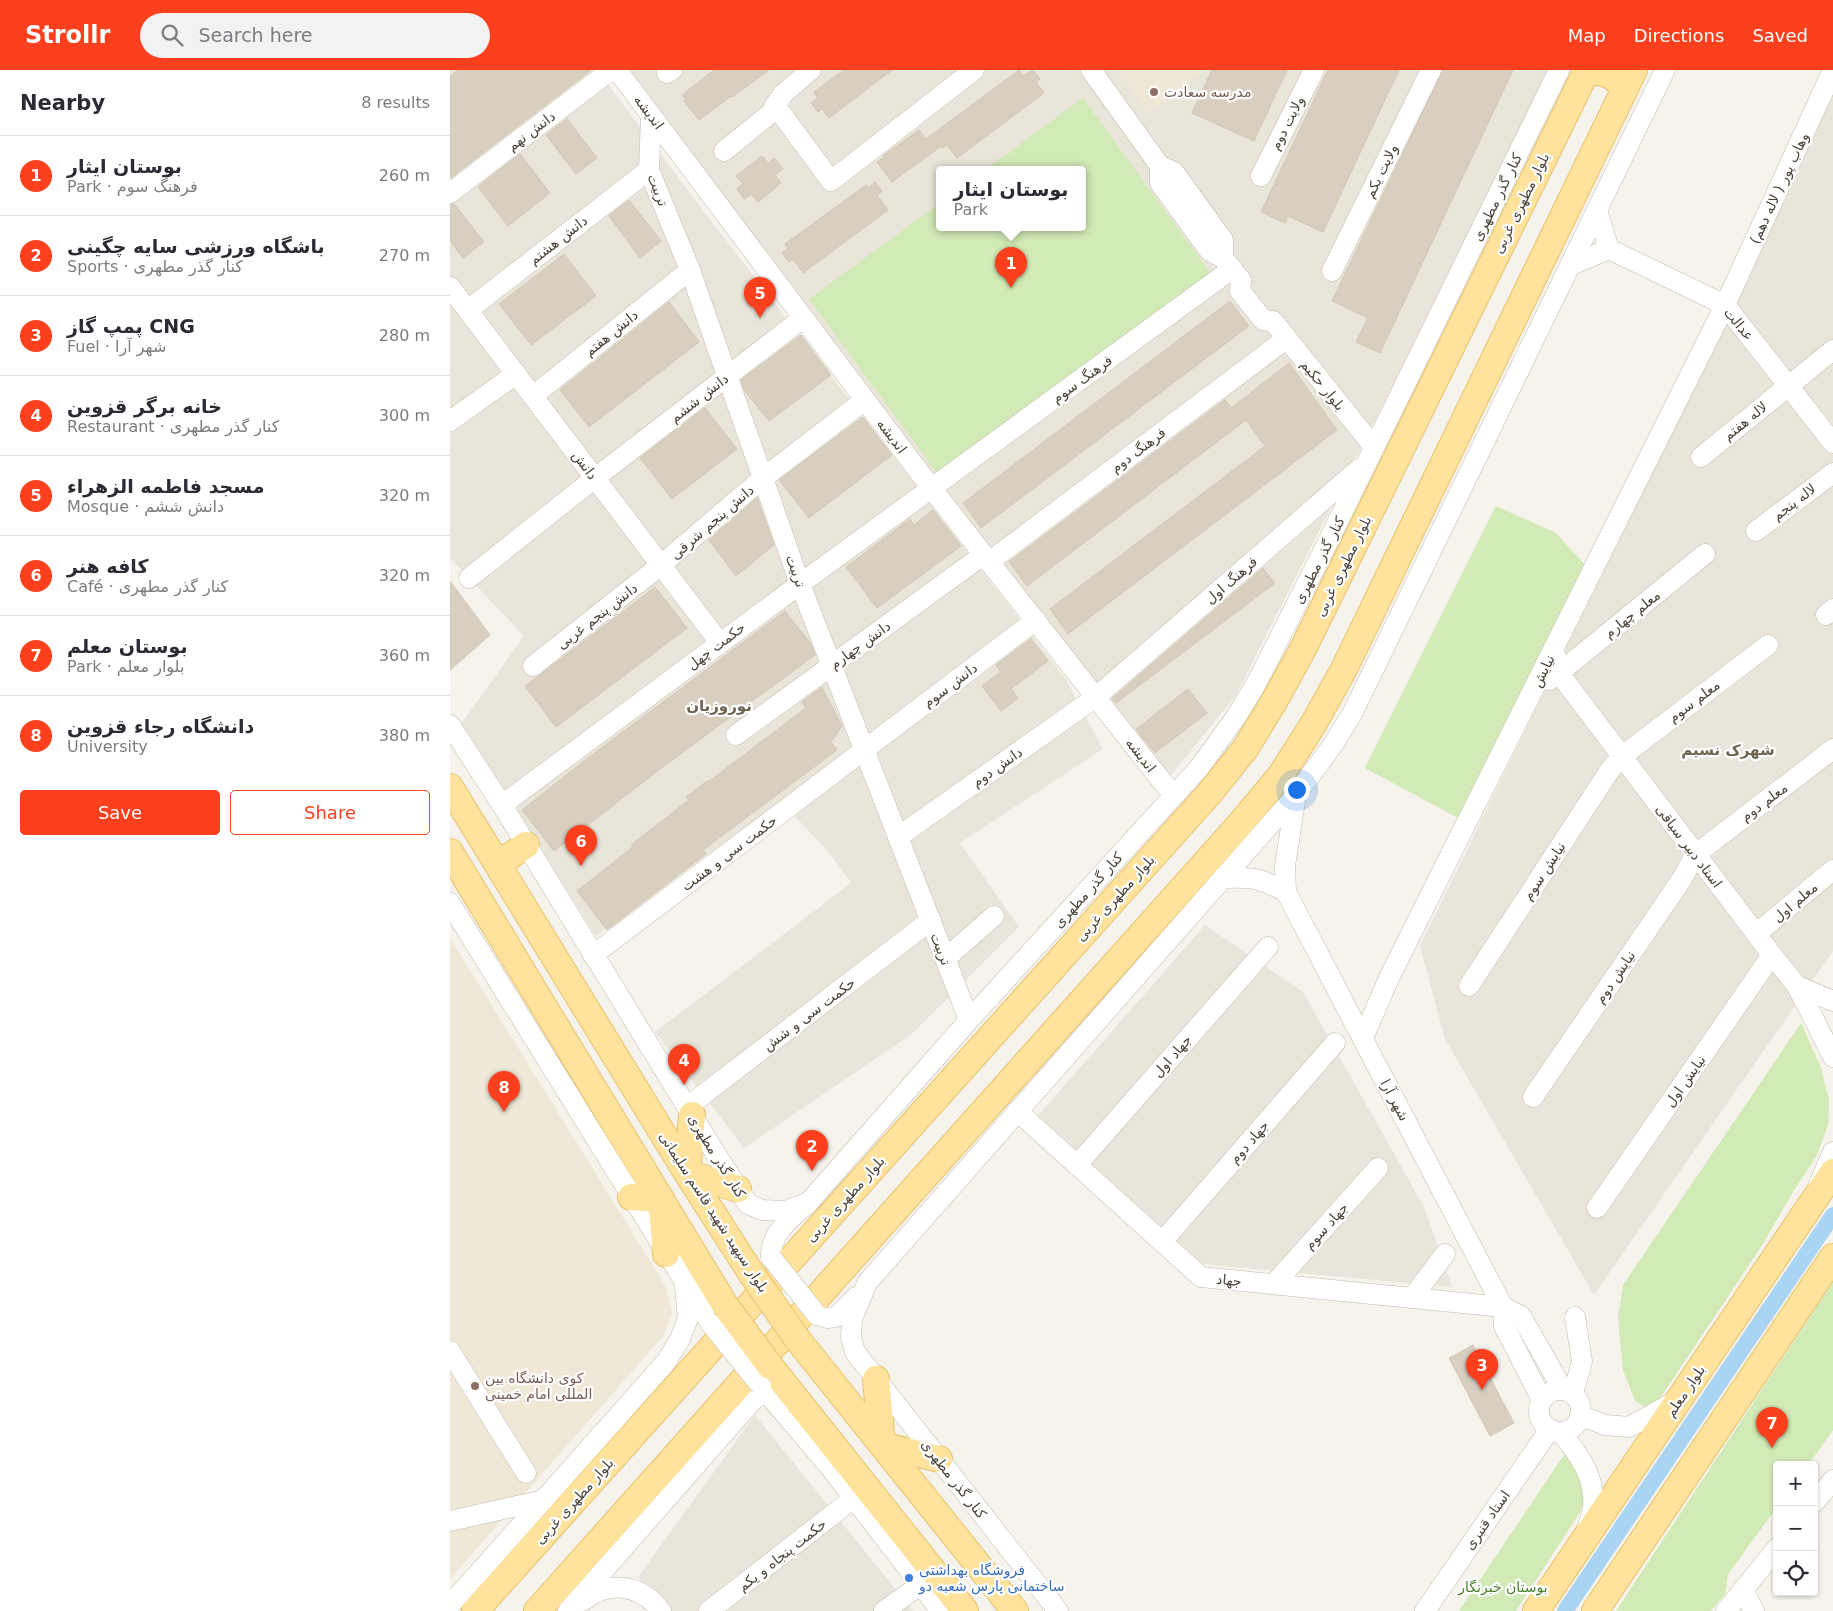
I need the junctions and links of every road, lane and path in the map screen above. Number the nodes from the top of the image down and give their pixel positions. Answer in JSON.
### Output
{"nodes":[{"id":1,"x":611,"y":70,"type":"edge"},
{"id":2,"x":617,"y":70,"type":"edge"},
{"id":3,"x":811,"y":70,"type":"edge"},
{"id":4,"x":1091,"y":70,"type":"edge"},
{"id":5,"x":1314,"y":70,"type":"edge"},
{"id":6,"x":1431,"y":70,"type":"edge"},
{"id":7,"x":1559,"y":70,"type":"edge"},
{"id":8,"x":1665,"y":70,"type":"edge"},
{"id":9,"x":1833,"y":70,"type":"edge"},
{"id":10,"x":967,"y":72,"type":"edge"},
{"id":11,"x":1586,"y":72,"type":"edge"},
{"id":12,"x":1629,"y":80,"type":"edge"},
{"id":13,"x":777,"y":108,"type":"junction"},
{"id":14,"x":651,"y":115,"type":"junction"},
{"id":15,"x":724,"y":151,"type":"dead end"},
{"id":16,"x":649,"y":170,"type":"junction"},
{"id":17,"x":1261,"y":176,"type":"dead end"},
{"id":18,"x":450,"y":193,"type":"edge"},
{"id":19,"x":1597,"y":210,"type":"junction"},
{"id":20,"x":1609,"y":249,"type":"junction"},
{"id":21,"x":1497,"y":252,"type":"junction"},
{"id":22,"x":1570,"y":264,"type":"junction"},
{"id":23,"x":1232,"y":269,"type":"junction"},
{"id":24,"x":690,"y":270,"type":"junction"},
{"id":25,"x":1332,"y":271,"type":"dead end"},
{"id":26,"x":450,"y":287,"type":"edge"},
{"id":27,"x":1450,"y":293,"type":"junction"},
{"id":28,"x":1524,"y":298,"type":"junction"},
{"id":29,"x":1725,"y":305,"type":"junction"},
{"id":30,"x":468,"y":310,"type":"junction"},
{"id":31,"x":803,"y":318,"type":"junction"},
{"id":32,"x":1286,"y":339,"type":"junction"},
{"id":33,"x":1833,"y":350,"type":"edge"},
{"id":34,"x":1526,"y":356,"type":"junction"},
{"id":35,"x":516,"y":374,"type":"junction"},
{"id":36,"x":727,"y":376,"type":"junction"},
{"id":37,"x":1788,"y":386,"type":"junction"},
{"id":38,"x":533,"y":396,"type":"junction"},
{"id":39,"x":865,"y":400,"type":"junction"},
{"id":40,"x":450,"y":421,"type":"edge"},
{"id":41,"x":1833,"y":443,"type":"edge"},
{"id":42,"x":1370,"y":455,"type":"junction"},
{"id":43,"x":1701,"y":457,"type":"dead end"},
{"id":44,"x":1833,"y":473,"type":"edge"},
{"id":45,"x":595,"y":478,"type":"junction"},
{"id":46,"x":763,"y":478,"type":"junction"},
{"id":47,"x":932,"y":489,"type":"junction"},
{"id":48,"x":1756,"y":532,"type":"dead end"},
{"id":49,"x":1325,"y":548,"type":"junction"},
{"id":50,"x":1705,"y":554,"type":"dead end"},
{"id":51,"x":986,"y":558,"type":"junction"},
{"id":52,"x":661,"y":566,"type":"junction"},
{"id":53,"x":469,"y":578,"type":"dead end"},
{"id":54,"x":800,"y":584,"type":"junction"},
{"id":55,"x":1330,"y":593,"type":"junction"},
{"id":56,"x":1036,"y":620,"type":"junction"},
{"id":57,"x":720,"y":643,"type":"junction"},
{"id":58,"x":1768,"y":645,"type":"dead end"},
{"id":59,"x":1554,"y":650,"type":"junction"},
{"id":60,"x":832,"y":665,"type":"junction"},
{"id":61,"x":533,"y":666,"type":"dead end"},
{"id":62,"x":1559,"y":673,"type":"junction"},
{"id":63,"x":1534,"y":688,"type":"junction"},
{"id":64,"x":1096,"y":697,"type":"junction"},
{"id":65,"x":450,"y":725,"type":"edge"},
{"id":66,"x":736,"y":735,"type":"dead end"},
{"id":67,"x":865,"y":750,"type":"junction"},
{"id":68,"x":1833,"y":750,"type":"edge"},
{"id":69,"x":1621,"y":757,"type":"junction"},
{"id":70,"x":450,"y":787,"type":"edge"},
{"id":71,"x":1175,"y":794,"type":"junction"},
{"id":72,"x":1296,"y":794,"type":"junction"},
{"id":73,"x":502,"y":805,"type":"junction"},
{"id":74,"x":898,"y":837,"type":"junction"},
{"id":75,"x":526,"y":845,"type":"junction"},
{"id":76,"x":450,"y":852,"type":"edge"},
{"id":77,"x":1695,"y":855,"type":"junction"},
{"id":78,"x":498,"y":864,"type":"junction"},
{"id":79,"x":1833,"y":870,"type":"edge"},
{"id":80,"x":1224,"y":878,"type":"junction"},
{"id":81,"x":1286,"y":892,"type":"junction"},
{"id":82,"x":450,"y":903,"type":"edge"},
{"id":83,"x":994,"y":916,"type":"dead end"},
{"id":84,"x":931,"y":920,"type":"junction"},
{"id":85,"x":1757,"y":933,"type":"junction"},
{"id":86,"x":1268,"y":947,"type":"dead end"},
{"id":87,"x":593,"y":955,"type":"junction"},
{"id":88,"x":1772,"y":955,"type":"junction"},
{"id":89,"x":945,"y":959,"type":"junction"},
{"id":90,"x":1469,"y":986,"type":"dead end"},
{"id":91,"x":1797,"y":986,"type":"junction"},
{"id":92,"x":1833,"y":1001,"type":"edge"},
{"id":93,"x":969,"y":1020,"type":"junction"},
{"id":94,"x":1363,"y":1038,"type":"junction"},
{"id":95,"x":1335,"y":1043,"type":"dead end"},
{"id":96,"x":1833,"y":1057,"type":"edge"},
{"id":97,"x":1533,"y":1097,"type":"dead end"},
{"id":98,"x":689,"y":1111,"type":"junction"},
{"id":99,"x":1017,"y":1111,"type":"junction"},
{"id":100,"x":1833,"y":1152,"type":"edge"},
{"id":101,"x":1077,"y":1165,"type":"junction"},
{"id":102,"x":1378,"y":1168,"type":"dead end"},
{"id":103,"x":1833,"y":1172,"type":"edge"},
{"id":104,"x":688,"y":1173,"type":"junction"},
{"id":105,"x":738,"y":1189,"type":"junction"},
{"id":106,"x":631,"y":1198,"type":"junction"},
{"id":107,"x":661,"y":1200,"type":"junction"},
{"id":108,"x":808,"y":1203,"type":"junction"},
{"id":109,"x":1811,"y":1204,"type":"junction"},
{"id":110,"x":1597,"y":1208,"type":"dead end"},
{"id":111,"x":1162,"y":1242,"type":"junction"},
{"id":112,"x":666,"y":1254,"type":"junction"},
{"id":113,"x":1445,"y":1254,"type":"dead end"},
{"id":114,"x":1833,"y":1257,"type":"edge"},
{"id":115,"x":761,"y":1265,"type":"junction"},
{"id":116,"x":684,"y":1282,"type":"junction"},
{"id":117,"x":867,"y":1283,"type":"junction"},
{"id":118,"x":1274,"y":1284,"type":"junction"},
{"id":119,"x":1412,"y":1298,"type":"junction"},
{"id":120,"x":1503,"y":1308,"type":"junction"},
{"id":121,"x":718,"y":1314,"type":"junction"},
{"id":122,"x":1574,"y":1317,"type":"dead end"},
{"id":123,"x":450,"y":1351,"type":"edge"},
{"id":124,"x":457,"y":1375,"type":"edge"},
{"id":125,"x":876,"y":1378,"type":"junction"},
{"id":126,"x":766,"y":1382,"type":"junction"},
{"id":127,"x":1568,"y":1392,"type":"junction"},
{"id":128,"x":1680,"y":1399,"type":"junction"},
{"id":129,"x":1542,"y":1400,"type":"junction"},
{"id":130,"x":1580,"y":1415,"type":"junction"},
{"id":131,"x":1556,"y":1431,"type":"junction"},
{"id":132,"x":882,"y":1445,"type":"junction"},
{"id":133,"x":939,"y":1459,"type":"junction"},
{"id":134,"x":829,"y":1466,"type":"joint"},
{"id":135,"x":526,"y":1474,"type":"dead end"},
{"id":136,"x":1833,"y":1480,"type":"edge"},
{"id":137,"x":1818,"y":1498,"type":"edge"},
{"id":138,"x":544,"y":1500,"type":"junction"},
{"id":139,"x":866,"y":1500,"type":"junction"},
{"id":140,"x":450,"y":1520,"type":"edge"},
{"id":141,"x":1584,"y":1540,"type":"junction"},
{"id":142,"x":1775,"y":1551,"type":"edge"},
{"id":143,"x":920,"y":1585,"type":"junction"},
{"id":144,"x":1743,"y":1590,"type":"junction"},
{"id":145,"x":450,"y":1605,"type":"edge"},
{"id":146,"x":475,"y":1611,"type":"edge"},
{"id":147,"x":537,"y":1611,"type":"edge"},
{"id":148,"x":568,"y":1611,"type":"edge"},
{"id":149,"x":572,"y":1611,"type":"edge"},
{"id":150,"x":661,"y":1611,"type":"edge"},
{"id":151,"x":709,"y":1611,"type":"edge"},
{"id":152,"x":884,"y":1611,"type":"edge"},
{"id":153,"x":941,"y":1611,"type":"edge"},
{"id":154,"x":965,"y":1611,"type":"edge"},
{"id":155,"x":1015,"y":1611,"type":"edge"},
{"id":156,"x":1058,"y":1611,"type":"edge"},
{"id":157,"x":1425,"y":1611,"type":"edge"},
{"id":158,"x":1536,"y":1611,"type":"edge"},
{"id":159,"x":1595,"y":1611,"type":"edge"},
{"id":160,"x":1726,"y":1611,"type":"edge"},
{"id":161,"x":1754,"y":1611,"type":"edge"}],
"edges":[{"from":1,"to":18,"type":"street","name":"دانش نهم"},
{"from":2,"to":14,"type":"street","name":"اندیشه"},
{"from":3,"to":13,"type":"street"},
{"from":4,"to":23,"type":"street","name":"بلوار حکیم"},
{"from":5,"to":17,"type":"street","name":"ولایت دوم"},
{"from":6,"to":25,"type":"street","name":"ولایت یکم"},
{"from":7,"to":27,"type":"street","name":"کنار گذر مطهری"},
{"from":8,"to":19,"type":"street","name":"کنار گذر مطهری"},
{"from":9,"to":29,"type":"street","name":"وهاب پور ( لاله دهم)"},
{"from":10,"to":13,"type":"street"},
{"from":11,"to":12,"type":"main road"},
{"from":11,"to":21,"type":"main road","name":"بلوار مطهری غربی"},
{"from":12,"to":28,"type":"main road"},
{"from":13,"to":15,"type":"street"},
{"from":14,"to":16,"type":"street","name":"تربیت"},
{"from":14,"to":31,"type":"street","name":"اندیشه"},
{"from":16,"to":24,"type":"street","name":"تربیت"},
{"from":16,"to":30,"type":"street","name":"دانش هشتم"},
{"from":19,"to":20,"type":"street"},
{"from":19,"to":22,"type":"street","name":"کنار گذر مطهری"},
{"from":20,"to":22,"type":"street"},
{"from":20,"to":29,"type":"street","name":"عدالت"},
{"from":21,"to":27,"type":"street"},
{"from":21,"to":55,"type":"main road","name":"بلوار مطهری غربی"},
{"from":22,"to":34,"type":"street","name":"کنار گذر مطهری"},
{"from":23,"to":32,"type":"street","name":"بلوار حکیم"},
{"from":23,"to":47,"type":"street","name":"فرهنگ سوم"},
{"from":24,"to":36,"type":"street","name":"تربیت"},
{"from":24,"to":38,"type":"street","name":"دانش هفتم"},
{"from":26,"to":30,"type":"street","name":"دانش"},
{"from":27,"to":42,"type":"street","name":"کنار گذر مطهری"},
{"from":28,"to":34,"type":"street"},
{"from":28,"to":147,"type":"main road"},
{"from":29,"to":37,"type":"street","name":"عدالت"},
{"from":29,"to":59,"type":"street","name":"نيايش"},
{"from":30,"to":35,"type":"street","name":"دانش"},
{"from":31,"to":36,"type":"street","name":"دانش ششم"},
{"from":31,"to":39,"type":"street","name":"اندیشه"},
{"from":32,"to":42,"type":"street","name":"بلوار حکیم"},
{"from":32,"to":51,"type":"street","name":"فرهنگ دوم"},
{"from":33,"to":37,"type":"street","name":"لاله هفتم"},
{"from":34,"to":72,"type":"street","name":"کنار گذر مطهری"},
{"from":35,"to":38,"type":"street","name":"دانش"},
{"from":35,"to":40,"type":"street"},
{"from":36,"to":45,"type":"street","name":"دانش ششم"},
{"from":36,"to":46,"type":"street","name":"تربیت"},
{"from":37,"to":41,"type":"street","name":"عدالت"},
{"from":37,"to":43,"type":"street","name":"لاله هفتم"},
{"from":38,"to":45,"type":"street","name":"دانش"},
{"from":39,"to":46,"type":"street","name":"دانش پنجم شرقی"},
{"from":39,"to":47,"type":"street","name":"اندیشه"},
{"from":42,"to":49,"type":"street","name":"کنار گذر مطهری"},
{"from":42,"to":64,"type":"street","name":"فرهنگ اول"},
{"from":44,"to":48,"type":"street","name":"لاله پنجم"},
{"from":45,"to":52,"type":"street","name":"دانش"},
{"from":45,"to":53,"type":"street","name":"دانش ششم"},
{"from":46,"to":52,"type":"street","name":"دانش پنجم شرقی"},
{"from":46,"to":54,"type":"street","name":"تربیت"},
{"from":47,"to":51,"type":"street","name":"اندیشه"},
{"from":47,"to":54,"type":"street","name":"حکمت چهل"},
{"from":49,"to":55,"type":"street"},
{"from":49,"to":71,"type":"street","name":"کنار گذر مطهری"},
{"from":50,"to":62,"type":"street","name":"معلم چهارم"},
{"from":51,"to":56,"type":"street","name":"اندیشه"},
{"from":51,"to":60,"type":"street","name":"دانش چهارم"},
{"from":52,"to":57,"type":"street","name":"دانش"},
{"from":52,"to":61,"type":"street","name":"دانش پنجم غربی"},
{"from":54,"to":57,"type":"street","name":"حکمت چهل"},
{"from":54,"to":60,"type":"street","name":"تربیت"},
{"from":55,"to":146,"type":"main road","name":"بلوار مطهری غربی"},
{"from":56,"to":64,"type":"street","name":"اندیشه"},
{"from":56,"to":67,"type":"street","name":"دانش سوم"},
{"from":57,"to":73,"type":"street","name":"حکمت چهل"},
{"from":58,"to":69,"type":"street","name":"معلم سوم"},
{"from":59,"to":62,"type":"street"},
{"from":59,"to":63,"type":"street","name":"نيايش"},
{"from":60,"to":66,"type":"street","name":"دانش چهارم"},
{"from":60,"to":67,"type":"street","name":"تربیت"},
{"from":62,"to":63,"type":"street","name":"معلم چهارم"},
{"from":62,"to":69,"type":"street","name":"استاد دبیر سیاقی"},
{"from":63,"to":94,"type":"street","name":"نيايش"},
{"from":64,"to":71,"type":"street","name":"اندیشه"},
{"from":64,"to":74,"type":"street","name":"دانش دوم"},
{"from":65,"to":73,"type":"street","name":"کنار گذر مطهری"},
{"from":67,"to":74,"type":"street","name":"تربیت"},
{"from":67,"to":87,"type":"street","name":"حکمت سی و هشت"},
{"from":68,"to":77,"type":"street","name":"معلم دوم"},
{"from":69,"to":77,"type":"street","name":"استاد دبیر سیاقی"},
{"from":69,"to":90,"type":"street","name":"نیایش سوم"},
{"from":70,"to":78,"type":"main road","name":"بلوار سپهبد شهید قاسم سلیمانی"},
{"from":71,"to":93,"type":"street","name":"کنار گذر مطهری"},
{"from":72,"to":80,"type":"street","name":"کنار گذر مطهری"},
{"from":72,"to":81,"type":"street"},
{"from":73,"to":75,"type":"street","name":"کنار گذر مطهری"},
{"from":74,"to":84,"type":"street","name":"تربیت"},
{"from":75,"to":78,"type":"main road"},
{"from":75,"to":87,"type":"street","name":"کنار گذر مطهری"},
{"from":76,"to":107,"type":"main road"},
{"from":77,"to":85,"type":"street","name":"استاد دبیر سیاقی"},
{"from":77,"to":97,"type":"street","name":"نیایش دوم"},
{"from":78,"to":104,"type":"main road","name":"بلوار سپهبد شهید قاسم سلیمانی"},
{"from":79,"to":85,"type":"street","name":"معلم اول"},
{"from":80,"to":81,"type":"street"},
{"from":80,"to":99,"type":"street","name":"کنار گذر مطهری"},
{"from":81,"to":94,"type":"street","name":"شهر آرا"},
{"from":82,"to":106,"type":"street"},
{"from":83,"to":89,"type":"street"},
{"from":84,"to":89,"type":"street","name":"تربیت"},
{"from":84,"to":98,"type":"street","name":"حکمت سی و شش"},
{"from":85,"to":88,"type":"street","name":"استاد دبیر سیاقی"},
{"from":86,"to":101,"type":"street","name":"جهاد اول"},
{"from":87,"to":98,"type":"street","name":"کنار گذر مطهری"},
{"from":88,"to":91,"type":"street","name":"استاد دبیر سیاقی"},
{"from":88,"to":110,"type":"street","name":"نیایش اول"},
{"from":89,"to":93,"type":"street","name":"تربیت"},
{"from":91,"to":92,"type":"street","name":"استاد دبیر سیاقی"},
{"from":91,"to":96,"type":"street"},
{"from":93,"to":108,"type":"street","name":"کنار گذر مطهری"},
{"from":94,"to":120,"type":"street","name":"شهر آرا"},
{"from":95,"to":111,"type":"street","name":"جهاد دوم"},
{"from":98,"to":104,"type":"main road"},
{"from":98,"to":105,"type":"street","name":"کنار گذر مطهری"},
{"from":99,"to":101,"type":"street","name":"جهاد"},
{"from":99,"to":117,"type":"street","name":"کنار گذر مطهری"},
{"from":100,"to":109,"type":"street"},
{"from":101,"to":111,"type":"street","name":"جهاد"},
{"from":102,"to":118,"type":"street","name":"جهاد سوم"},
{"from":103,"to":109,"type":"main road","name":"بلوار معلم"},
{"from":104,"to":105,"type":"main road"},
{"from":104,"to":115,"type":"main road","name":"بلوار سپهبد شهید قاسم سلیمانی"},
{"from":105,"to":108,"type":"street","name":"کنار گذر مطهری"},
{"from":106,"to":107,"type":"main road"},
{"from":106,"to":112,"type":"street"},
{"from":107,"to":112,"type":"main road"},
{"from":107,"to":121,"type":"main road"},
{"from":108,"to":115,"type":"street"},
{"from":109,"to":128,"type":"main road","name":"بلوار معلم"},
{"from":111,"to":118,"type":"street","name":"جهاد"},
{"from":112,"to":116,"type":"street"},
{"from":113,"to":119,"type":"street"},
{"from":114,"to":159,"type":"main road"},
{"from":115,"to":117,"type":"street","bridge":true},
{"from":115,"to":132,"type":"main road","name":"بلوار سپهبد شهید قاسم سلیمانی","bridge":true},
{"from":116,"to":121,"type":"street"},
{"from":116,"to":138,"type":"street"},
{"from":117,"to":125,"type":"street","name":"کنار گذر مطهری"},
{"from":118,"to":119,"type":"street","name":"جهاد"},
{"from":119,"to":120,"type":"street","name":"جهاد"},
{"from":120,"to":127,"type":"street"},
{"from":120,"to":129,"type":"street","name":"شهر آرا"},
{"from":121,"to":126,"type":"main road","bridge":true},
{"from":122,"to":127,"type":"street"},
{"from":123,"to":124,"type":"street"},
{"from":124,"to":135,"type":"street"},
{"from":125,"to":132,"type":"main road"},
{"from":125,"to":133,"type":"street","name":"کنار گذر مطهری"},
{"from":126,"to":134,"type":"street"},
{"from":126,"to":139,"type":"main road"},
{"from":126,"to":148,"type":"street"},
{"from":127,"to":129,"type":"street"},
{"from":127,"to":130,"type":"street"},
{"from":128,"to":130,"type":"street"},
{"from":128,"to":141,"type":"main road","name":"بلوار معلم"},
{"from":129,"to":131,"type":"street","name":"شهر آرا"},
{"from":130,"to":131,"type":"street"},
{"from":131,"to":141,"type":"street","name":"شهر آرا"},
{"from":131,"to":157,"type":"street","name":"استاد قنبری"},
{"from":132,"to":133,"type":"main road"},
{"from":132,"to":155,"type":"main road","name":"بلوار سپهبد شهید قاسم سلیمانی"},
{"from":133,"to":156,"type":"street","name":"کنار گذر مطهری"},
{"from":134,"to":139,"type":"main road"},
{"from":136,"to":137,"type":"street"},
{"from":138,"to":140,"type":"street"},
{"from":138,"to":145,"type":"street"},
{"from":139,"to":143,"type":"street"},
{"from":139,"to":151,"type":"street","name":"حکمت پنجاه و یکم"},
{"from":139,"to":154,"type":"main road"},
{"from":141,"to":158,"type":"main road","name":"بلوار معلم"},
{"from":142,"to":144,"type":"street"},
{"from":143,"to":152,"type":"street"},
{"from":143,"to":153,"type":"street"},
{"from":144,"to":160,"type":"street"},
{"from":144,"to":161,"type":"street"},
{"from":149,"to":150,"type":"street"}]}
